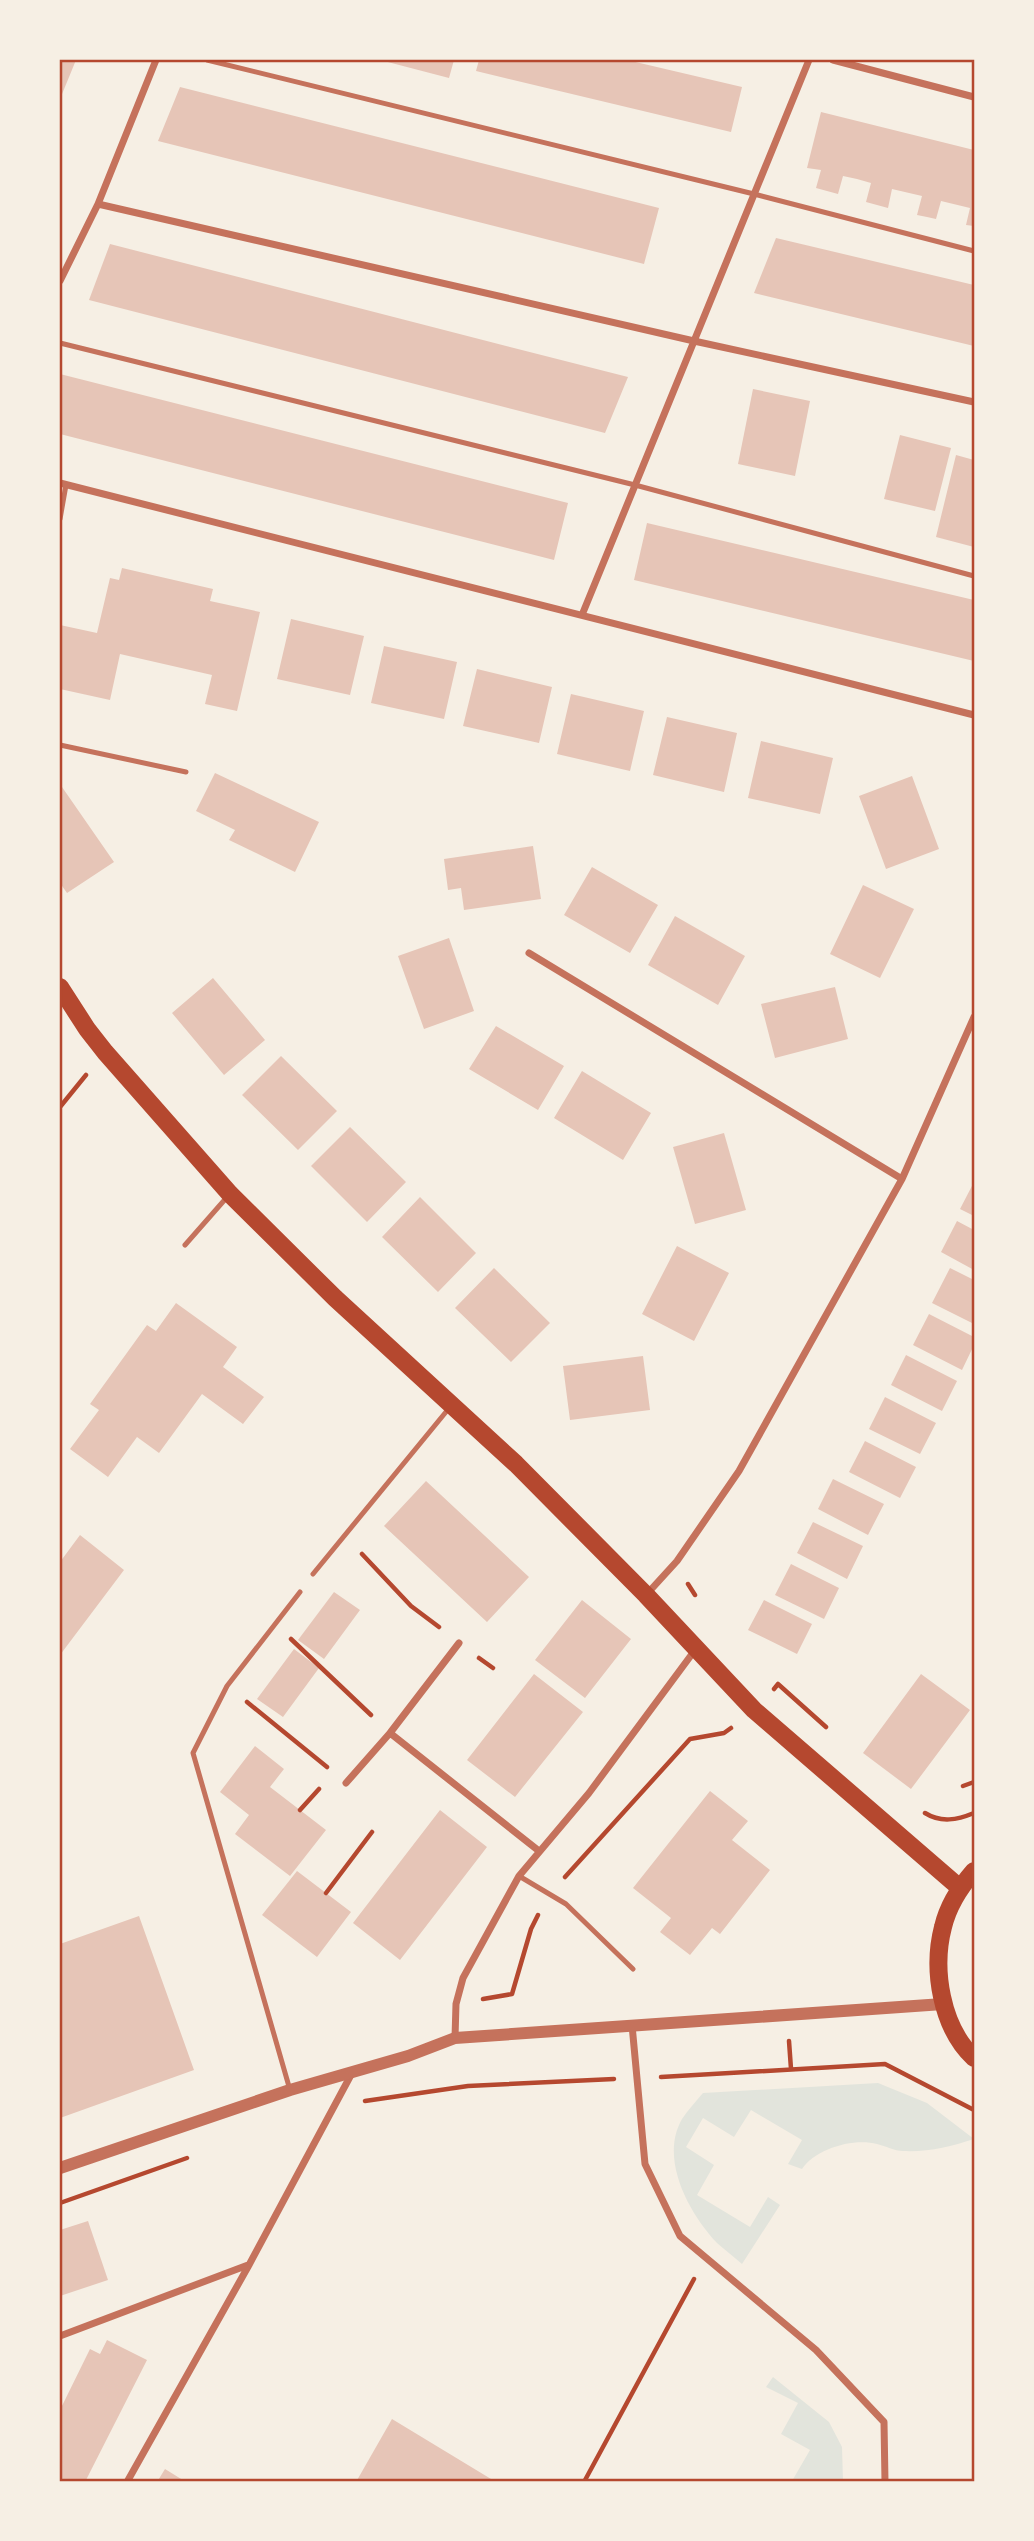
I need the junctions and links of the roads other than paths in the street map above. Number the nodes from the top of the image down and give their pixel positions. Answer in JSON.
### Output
{"nodes":[{"id":1,"x":156,"y":60,"type":"edge"},
{"id":2,"x":207,"y":60,"type":"edge"},
{"id":3,"x":809,"y":60,"type":"edge"},
{"id":4,"x":833,"y":60,"type":"edge"},
{"id":5,"x":975,"y":97,"type":"edge"},
{"id":6,"x":754,"y":194,"type":"junction"},
{"id":7,"x":98,"y":204,"type":"junction"},
{"id":8,"x":975,"y":251,"type":"edge"},
{"id":9,"x":60,"y":281,"type":"edge"},
{"id":10,"x":694,"y":341,"type":"junction"},
{"id":11,"x":60,"y":343,"type":"edge"},
{"id":12,"x":975,"y":402,"type":"edge"},
{"id":13,"x":63,"y":484,"type":"edge"},
{"id":14,"x":635,"y":485,"type":"junction"},
{"id":15,"x":60,"y":519,"type":"edge"},
{"id":16,"x":975,"y":576,"type":"edge"},
{"id":17,"x":582,"y":615,"type":"junction"},
{"id":18,"x":975,"y":715,"type":"edge"},
{"id":19,"x":60,"y":746,"type":"edge"},
{"id":20,"x":187,"y":772,"type":"dead end"},
{"id":21,"x":529,"y":953,"type":"dead end"},
{"id":22,"x":60,"y":987,"type":"edge"},
{"id":23,"x":975,"y":1017,"type":"edge"},
{"id":24,"x":902,"y":1179,"type":"junction"},
{"id":25,"x":230,"y":1194,"type":"junction"},
{"id":26,"x":185,"y":1245,"type":"dead end"},
{"id":27,"x":452,"y":1405,"type":"junction"},
{"id":28,"x":313,"y":1574,"type":"dead end"},
{"id":29,"x":300,"y":1592,"type":"dead end"},
{"id":30,"x":646,"y":1595,"type":"junction"},
{"id":31,"x":459,"y":1643,"type":"road end"},
{"id":32,"x":695,"y":1650,"type":"junction"},
{"id":33,"x":390,"y":1733,"type":"junction"},
{"id":34,"x":346,"y":1783,"type":"road end"},
{"id":35,"x":539,"y":1851,"type":"junction"},
{"id":36,"x":975,"y":1871,"type":"edge"},
{"id":37,"x":519,"y":1876,"type":"junction"},
{"id":38,"x":960,"y":1888,"type":"junction"},
{"id":39,"x":633,"y":1969,"type":"dead end"},
{"id":40,"x":943,"y":2004,"type":"junction"},
{"id":41,"x":632,"y":2024,"type":"junction"},
{"id":42,"x":455,"y":2038,"type":"junction"},
{"id":43,"x":975,"y":2058,"type":"edge"},
{"id":44,"x":352,"y":2072,"type":"junction"},
{"id":45,"x":290,"y":2090,"type":"junction"},
{"id":46,"x":60,"y":2168,"type":"edge"},
{"id":47,"x":249,"y":2265,"type":"junction"},
{"id":48,"x":60,"y":2336,"type":"edge"},
{"id":49,"x":127,"y":2482,"type":"edge"},
{"id":50,"x":885,"y":2482,"type":"edge"}],
"edges":[{"from":1,"to":7,"type":"street"},
{"from":2,"to":6,"type":"lane"},
{"from":3,"to":6,"type":"street"},
{"from":4,"to":5,"type":"street"},
{"from":6,"to":8,"type":"lane"},
{"from":6,"to":10,"type":"street"},
{"from":7,"to":9,"type":"street"},
{"from":7,"to":10,"type":"street"},
{"from":10,"to":12,"type":"street"},
{"from":10,"to":14,"type":"street"},
{"from":11,"to":14,"type":"lane"},
{"from":13,"to":15,"type":"lane"},
{"from":13,"to":17,"type":"street"},
{"from":14,"to":16,"type":"lane"},
{"from":14,"to":17,"type":"street"},
{"from":17,"to":18,"type":"street"},
{"from":19,"to":20,"type":"lane"},
{"from":21,"to":24,"type":"street"},
{"from":22,"to":25,"type":"main road"},
{"from":23,"to":24,"type":"street"},
{"from":24,"to":30,"type":"street"},
{"from":25,"to":26,"type":"lane"},
{"from":25,"to":27,"type":"main road"},
{"from":27,"to":28,"type":"lane"},
{"from":27,"to":30,"type":"main road"},
{"from":29,"to":45,"type":"lane"},
{"from":30,"to":32,"type":"main road"},
{"from":31,"to":33,"type":"street"},
{"from":32,"to":35,"type":"street"},
{"from":32,"to":38,"type":"main road"},
{"from":33,"to":34,"type":"street"},
{"from":33,"to":35,"type":"street"},
{"from":35,"to":37,"type":"street"},
{"from":36,"to":38,"type":"main road"},
{"from":37,"to":39,"type":"lane"},
{"from":37,"to":42,"type":"street"},
{"from":38,"to":40,"type":"main road"},
{"from":40,"to":41,"type":"street"},
{"from":40,"to":43,"type":"main road"},
{"from":41,"to":42,"type":"street"},
{"from":41,"to":50,"type":"street"},
{"from":42,"to":44,"type":"street"},
{"from":44,"to":45,"type":"street"},
{"from":44,"to":47,"type":"street"},
{"from":45,"to":46,"type":"street"},
{"from":47,"to":48,"type":"street"},
{"from":47,"to":49,"type":"street"}]}
